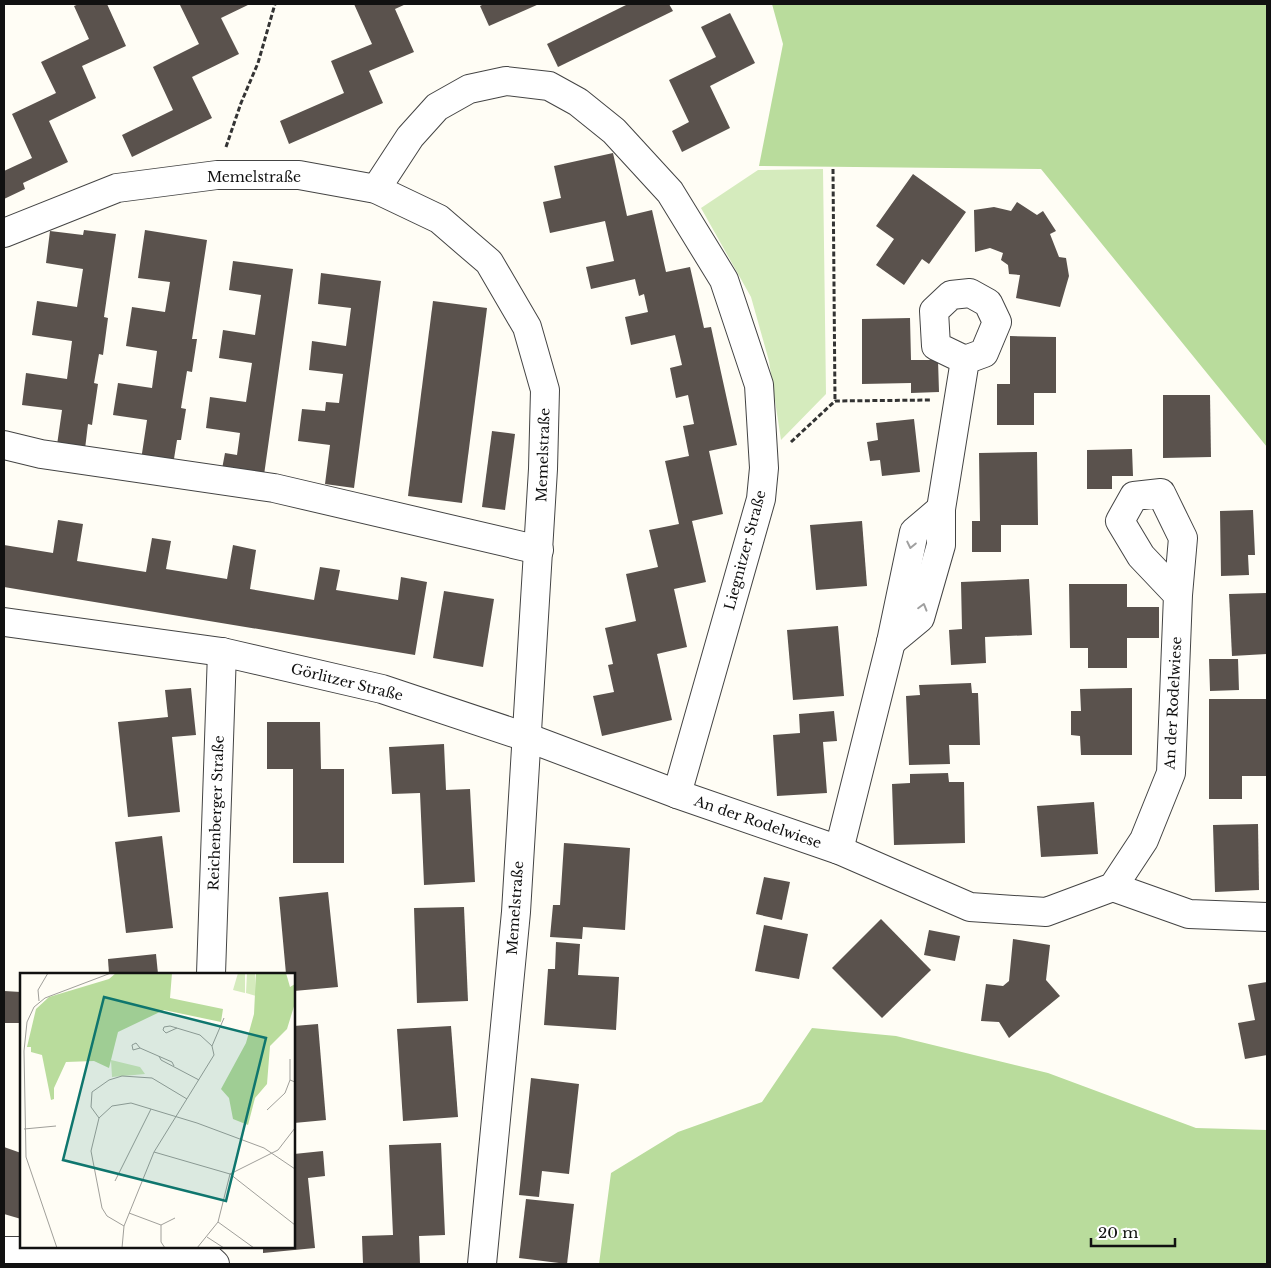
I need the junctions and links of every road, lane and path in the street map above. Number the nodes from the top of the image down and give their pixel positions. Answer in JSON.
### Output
{"nodes":[{"id":1,"x":275,"y":4,"type":"edge"},
{"id":2,"x":833,"y":169,"type":"dead end"},
{"id":3,"x":217,"y":175,"type":"junction"},
{"id":4,"x":376,"y":189,"type":"junction"},
{"id":5,"x":4,"y":233,"type":"edge"},
{"id":6,"x":966,"y":360,"type":"dead end"},
{"id":7,"x":959,"y":400,"type":"junction"},
{"id":8,"x":835,"y":401,"type":"junction"},
{"id":9,"x":4,"y":446,"type":"edge"},
{"id":10,"x":764,"y":468,"type":"junction"},
{"id":11,"x":539,"y":550,"type":"junction"},
{"id":12,"x":1178,"y":594,"type":"dead end"},
{"id":13,"x":4,"y":622,"type":"edge"},
{"id":14,"x":222,"y":652,"type":"junction"},
{"id":15,"x":526,"y":737,"type":"junction"},
{"id":16,"x":677,"y":794,"type":"junction"},
{"id":17,"x":839,"y":850,"type":"junction"},
{"id":18,"x":1113,"y":886,"type":"junction"},
{"id":19,"x":1267,"y":916,"type":"edge"},
{"id":20,"x":211,"y":973,"type":"edge"},
{"id":21,"x":4,"y":1251,"type":"edge"},
{"id":22,"x":203,"y":1257,"type":"edge"},
{"id":23,"x":482,"y":1264,"type":"edge"}],
"edges":[{"from":1,"to":3,"type":"path"},
{"from":2,"to":8,"type":"path"},
{"from":3,"to":4,"type":"street","name":"Memelstraße"},
{"from":3,"to":5,"type":"street","name":"Memelstraße"},
{"from":4,"to":10,"type":"street","name":"Liegnitzer Straße"},
{"from":4,"to":11,"type":"street","name":"Memelstraße"},
{"from":6,"to":7,"type":"street","name":"An der Rodelwiese"},
{"from":7,"to":8,"type":"path"},
{"from":7,"to":17,"type":"street","name":"An der Rodelwiese"},
{"from":8,"to":10,"type":"path"},
{"from":9,"to":11,"type":"street"},
{"from":10,"to":16,"type":"street","name":"Liegnitzer Straße"},
{"from":11,"to":15,"type":"street","name":"Memelstraße"},
{"from":12,"to":18,"type":"street","name":"An der Rodelwiese"},
{"from":13,"to":14,"type":"street","name":"Görlitzer Straße"},
{"from":14,"to":15,"type":"street","name":"Görlitzer Straße"},
{"from":14,"to":20,"type":"street","name":"Reichenberger Straße"},
{"from":15,"to":16,"type":"street","name":"Görlitzer Straße"},
{"from":15,"to":23,"type":"street","name":"Memelstraße"},
{"from":16,"to":17,"type":"street","name":"An der Rodelwiese"},
{"from":17,"to":18,"type":"street","name":"An der Rodelwiese"},
{"from":18,"to":19,"type":"street"},
{"from":21,"to":22,"type":"street"}]}
